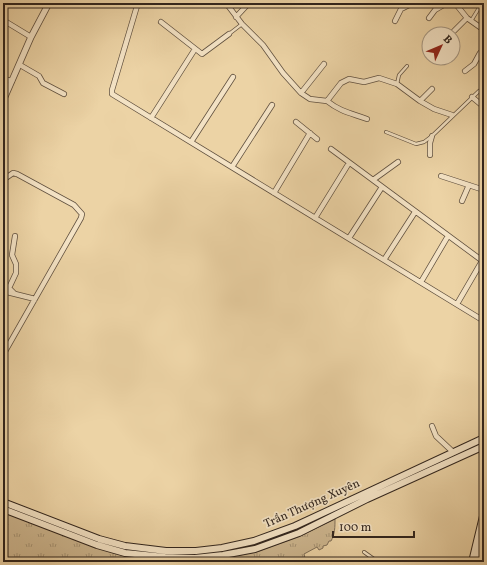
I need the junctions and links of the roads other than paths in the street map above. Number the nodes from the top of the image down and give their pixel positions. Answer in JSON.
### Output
{"nodes":[{"id":1,"x":49,"y":3,"type":"edge"},
{"id":2,"x":226,"y":3,"type":"edge"},
{"id":3,"x":249,"y":3,"type":"edge"},
{"id":4,"x":413,"y":3,"type":"edge"},
{"id":5,"x":447,"y":3,"type":"edge"},
{"id":6,"x":455,"y":3,"type":"edge"},
{"id":7,"x":482,"y":3,"type":"edge"},
{"id":8,"x":137,"y":6,"type":"dead end"},
{"id":9,"x":236,"y":17,"type":"junction"},
{"id":10,"x":429,"y":18,"type":"dead end"},
{"id":11,"x":469,"y":19,"type":"junction"},
{"id":12,"x":3,"y":20,"type":"edge"},
{"id":13,"x":161,"y":22,"type":"dead end"},
{"id":14,"x":395,"y":22,"type":"dead end"},
{"id":15,"x":242,"y":24,"type":"junction"},
{"id":16,"x":461,"y":26,"type":"edge"},
{"id":17,"x":484,"y":30,"type":"edge"},
{"id":18,"x":229,"y":34,"type":"joint"},
{"id":19,"x":31,"y":37,"type":"junction"},
{"id":20,"x":195,"y":49,"type":"junction"},
{"id":21,"x":484,"y":52,"type":"edge"},
{"id":22,"x":324,"y":64,"type":"dead end"},
{"id":23,"x":20,"y":65,"type":"junction"},
{"id":24,"x":407,"y":66,"type":"dead end"},
{"id":25,"x":465,"y":71,"type":"dead end"},
{"id":26,"x":233,"y":76,"type":"dead end"},
{"id":27,"x":3,"y":79,"type":"edge"},
{"id":28,"x":12,"y":80,"type":"junction"},
{"id":29,"x":397,"y":84,"type":"junction"},
{"id":30,"x":484,"y":88,"type":"edge"},
{"id":31,"x":432,"y":89,"type":"dead end"},
{"id":32,"x":301,"y":93,"type":"junction"},
{"id":33,"x":64,"y":94,"type":"dead end"},
{"id":34,"x":472,"y":97,"type":"junction"},
{"id":35,"x":3,"y":101,"type":"edge"},
{"id":36,"x":327,"y":101,"type":"junction"},
{"id":37,"x":420,"y":101,"type":"junction"},
{"id":38,"x":272,"y":105,"type":"dead end"},
{"id":39,"x":484,"y":107,"type":"edge"},
{"id":40,"x":452,"y":115,"type":"junction"},
{"id":41,"x":151,"y":118,"type":"junction"},
{"id":42,"x":367,"y":119,"type":"dead end"},
{"id":43,"x":296,"y":122,"type":"dead end"},
{"id":44,"x":386,"y":132,"type":"dead end"},
{"id":45,"x":310,"y":133,"type":"junction"},
{"id":46,"x":432,"y":136,"type":"junction"},
{"id":47,"x":317,"y":139,"type":"dead end"},
{"id":48,"x":191,"y":142,"type":"junction"},
{"id":49,"x":331,"y":149,"type":"dead end"},
{"id":50,"x":430,"y":155,"type":"dead end"},
{"id":51,"x":398,"y":162,"type":"dead end"},
{"id":52,"x":349,"y":163,"type":"junction"},
{"id":53,"x":232,"y":168,"type":"junction"},
{"id":54,"x":441,"y":176,"type":"dead end"},
{"id":55,"x":3,"y":180,"type":"edge"},
{"id":56,"x":373,"y":180,"type":"junction"},
{"id":57,"x":469,"y":185,"type":"junction"},
{"id":58,"x":382,"y":187,"type":"junction"},
{"id":59,"x":484,"y":190,"type":"edge"},
{"id":60,"x":274,"y":193,"type":"junction"},
{"id":61,"x":462,"y":201,"type":"dead end"},
{"id":62,"x":415,"y":212,"type":"junction"},
{"id":63,"x":315,"y":218,"type":"junction"},
{"id":64,"x":15,"y":236,"type":"dead end"},
{"id":65,"x":448,"y":236,"type":"junction"},
{"id":66,"x":348,"y":238,"type":"junction"},
{"id":67,"x":384,"y":260,"type":"junction"},
{"id":68,"x":483,"y":262,"type":"edge"},
{"id":69,"x":421,"y":282,"type":"junction"},
{"id":70,"x":3,"y":291,"type":"edge"},
{"id":71,"x":16,"y":294,"type":"junction"},
{"id":72,"x":34,"y":299,"type":"junction"},
{"id":73,"x":457,"y":304,"type":"junction"},
{"id":74,"x":484,"y":321,"type":"edge"},
{"id":75,"x":3,"y":355,"type":"edge"},
{"id":76,"x":432,"y":426,"type":"dead end"},
{"id":77,"x":484,"y":438,"type":"edge"},
{"id":78,"x":482,"y":448,"type":"edge"},
{"id":79,"x":453,"y":452,"type":"junction"},
{"id":80,"x":3,"y":502,"type":"edge"},
{"id":81,"x":3,"y":509,"type":"edge"},
{"id":82,"x":484,"y":512,"type":"edge"},
{"id":83,"x":484,"y":534,"type":"edge"},
{"id":84,"x":364,"y":552,"type":"dead end"},
{"id":85,"x":378,"y":562,"type":"edge"},
{"id":86,"x":472,"y":562,"type":"edge"},
{"id":87,"x":477,"y":562,"type":"edge"}],
"edges":[{"from":1,"to":19,"type":"street"},
{"from":2,"to":9,"type":"street"},
{"from":3,"to":9,"type":"street"},
{"from":4,"to":14,"type":"street"},
{"from":5,"to":10,"type":"street"},
{"from":6,"to":11,"type":"street"},
{"from":7,"to":11,"type":"lane"},
{"from":8,"to":41,"type":"street"},
{"from":9,"to":15,"type":"street"},
{"from":11,"to":16,"type":"street"},
{"from":11,"to":17,"type":"street"},
{"from":12,"to":19,"type":"street"},
{"from":13,"to":20,"type":"street"},
{"from":15,"to":18,"type":"lane"},
{"from":15,"to":32,"type":"street"},
{"from":18,"to":20,"type":"street"},
{"from":19,"to":23,"type":"street"},
{"from":20,"to":41,"type":"street"},
{"from":21,"to":25,"type":"street"},
{"from":22,"to":32,"type":"street"},
{"from":23,"to":28,"type":"street"},
{"from":23,"to":33,"type":"street"},
{"from":24,"to":29,"type":"lane"},
{"from":26,"to":48,"type":"street"},
{"from":27,"to":28,"type":"street"},
{"from":28,"to":35,"type":"street"},
{"from":29,"to":36,"type":"street"},
{"from":29,"to":37,"type":"street"},
{"from":30,"to":34,"type":"lane"},
{"from":31,"to":37,"type":"street"},
{"from":32,"to":36,"type":"street"},
{"from":34,"to":39,"type":"street"},
{"from":34,"to":40,"type":"lane"},
{"from":36,"to":42,"type":"street"},
{"from":37,"to":40,"type":"street"},
{"from":38,"to":53,"type":"street"},
{"from":40,"to":46,"type":"lane"},
{"from":41,"to":48,"type":"street"},
{"from":43,"to":45,"type":"street"},
{"from":44,"to":46,"type":"lane"},
{"from":45,"to":47,"type":"street"},
{"from":45,"to":60,"type":"street"},
{"from":46,"to":50,"type":"street"},
{"from":48,"to":53,"type":"street"},
{"from":49,"to":52,"type":"street"},
{"from":51,"to":56,"type":"street"},
{"from":52,"to":56,"type":"street"},
{"from":52,"to":63,"type":"street"},
{"from":53,"to":60,"type":"street"},
{"from":54,"to":57,"type":"street"},
{"from":55,"to":72,"type":"street"},
{"from":56,"to":58,"type":"street"},
{"from":57,"to":59,"type":"street"},
{"from":57,"to":61,"type":"street"},
{"from":58,"to":62,"type":"street"},
{"from":58,"to":66,"type":"street"},
{"from":60,"to":63,"type":"street"},
{"from":62,"to":65,"type":"street"},
{"from":62,"to":67,"type":"street"},
{"from":63,"to":66,"type":"street"},
{"from":64,"to":71,"type":"street"},
{"from":65,"to":68,"type":"street"},
{"from":65,"to":69,"type":"street"},
{"from":66,"to":67,"type":"street"},
{"from":67,"to":69,"type":"street"},
{"from":68,"to":73,"type":"street"},
{"from":69,"to":73,"type":"street"},
{"from":70,"to":71,"type":"street"},
{"from":71,"to":72,"type":"street"},
{"from":72,"to":75,"type":"street"},
{"from":73,"to":74,"type":"street"},
{"from":76,"to":79,"type":"street"},
{"from":77,"to":79,"type":"main road","name":"Trần Thượng Xuyên"},
{"from":78,"to":81,"type":"main road","name":"Trần Thượng Xuyên"},
{"from":79,"to":80,"type":"main road","name":"Trần Thượng Xuyên"},
{"from":82,"to":86,"type":"main road"},
{"from":83,"to":87,"type":"main road"},
{"from":84,"to":85,"type":"lane"}]}
